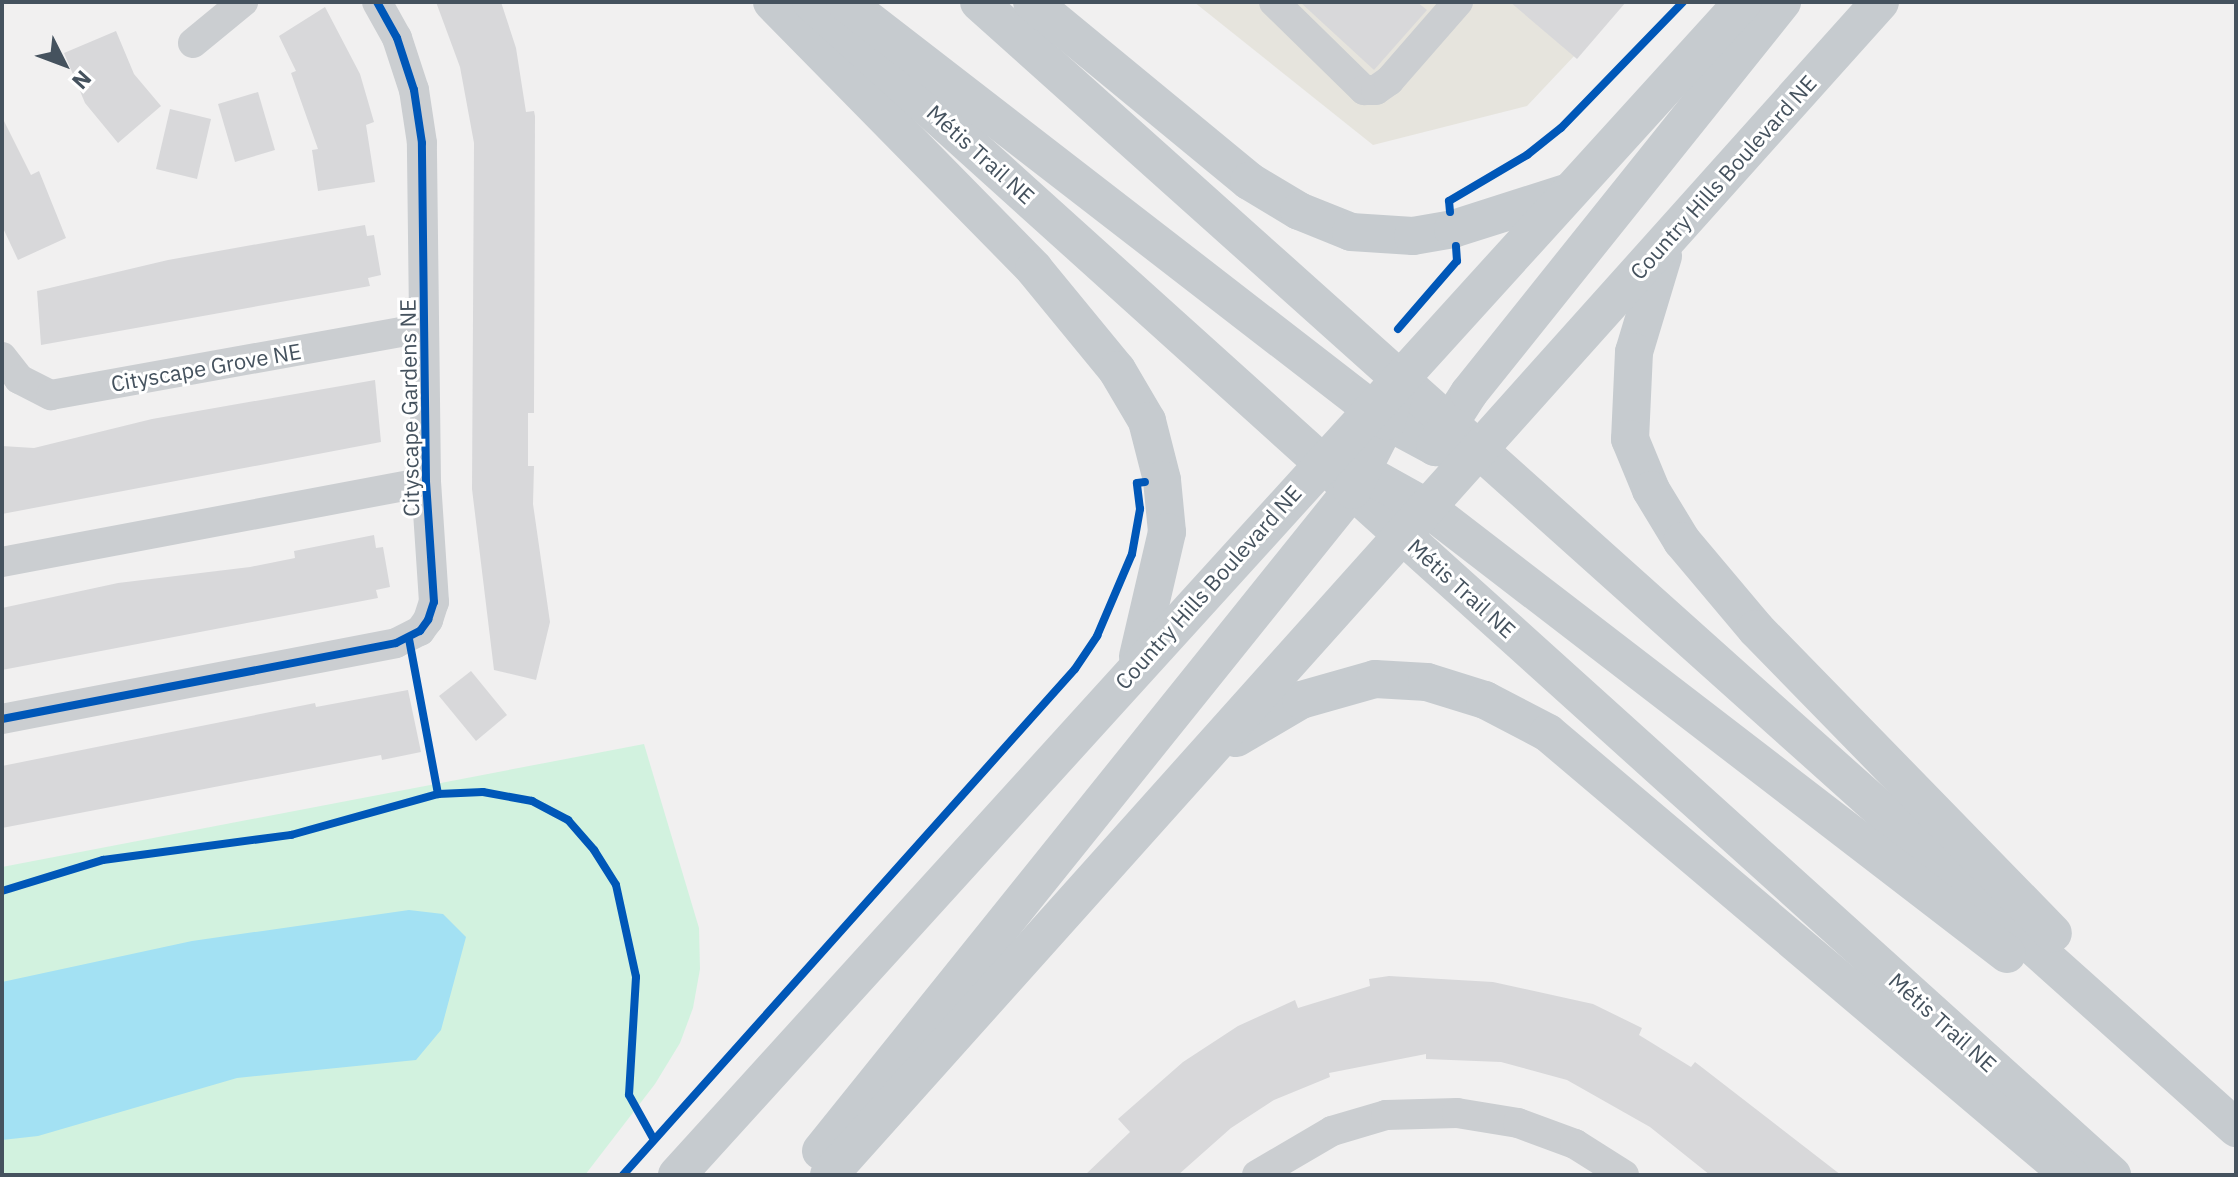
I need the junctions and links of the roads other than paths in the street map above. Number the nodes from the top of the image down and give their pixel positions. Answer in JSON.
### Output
{"nodes":[{"id":1,"x":243,"y":2,"type":"edge"},
{"id":2,"x":377,"y":2,"type":"edge"},
{"id":3,"x":772,"y":2,"type":"edge"},
{"id":4,"x":811,"y":2,"type":"edge"},
{"id":5,"x":845,"y":2,"type":"edge"},
{"id":6,"x":979,"y":2,"type":"edge"},
{"id":7,"x":1032,"y":2,"type":"edge"},
{"id":8,"x":1274,"y":2,"type":"edge"},
{"id":9,"x":1458,"y":2,"type":"edge"},
{"id":10,"x":1743,"y":2,"type":"edge"},
{"id":11,"x":1782,"y":2,"type":"edge"},
{"id":12,"x":1880,"y":2,"type":"edge"},
{"id":13,"x":193,"y":43,"type":"dead end"},
{"id":14,"x":1569,"y":192,"type":"junction"},
{"id":15,"x":1670,"y":236,"type":"junction"},
{"id":16,"x":423,"y":328,"type":"junction"},
{"id":17,"x":2,"y":357,"type":"edge"},
{"id":18,"x":1398,"y":379,"type":"junction"},
{"id":19,"x":1379,"y":414,"type":"junction"},
{"id":20,"x":1441,"y":434,"type":"junction"},
{"id":21,"x":1478,"y":450,"type":"junction"},
{"id":22,"x":1322,"y":461,"type":"junction"},
{"id":23,"x":1358,"y":481,"type":"junction"},
{"id":24,"x":426,"y":482,"type":"junction"},
{"id":25,"x":1412,"y":512,"type":"junction"},
{"id":26,"x":2,"y":562,"type":"edge"},
{"id":27,"x":1136,"y":665,"type":"junction"},
{"id":28,"x":2,"y":719,"type":"edge"},
{"id":29,"x":1206,"y":755,"type":"junction"},
{"id":30,"x":2230,"y":1120,"type":"edge"},
{"id":31,"x":677,"y":1175,"type":"edge"},
{"id":32,"x":803,"y":1175,"type":"edge"},
{"id":33,"x":829,"y":1175,"type":"edge"},
{"id":34,"x":1257,"y":1175,"type":"edge"},
{"id":35,"x":1624,"y":1175,"type":"edge"},
{"id":36,"x":2070,"y":1175,"type":"edge"},
{"id":37,"x":2112,"y":1175,"type":"edge"}],
"edges":[{"from":1,"to":13,"type":"street"},
{"from":2,"to":16,"type":"street","name":"Cityscape Gardens NE"},
{"from":3,"to":27,"type":"main road"},
{"from":4,"to":22,"type":"main road","name":"Métis Trail NE"},
{"from":5,"to":19,"type":"main road"},
{"from":6,"to":18,"type":"main road"},
{"from":7,"to":14,"type":"main road"},
{"from":8,"to":9,"type":"street"},
{"from":10,"to":14,"type":"main road"},
{"from":11,"to":20,"type":"main road"},
{"from":12,"to":15,"type":"main road","name":"Country Hills Boulevard NE"},
{"from":14,"to":18,"type":"main road"},
{"from":15,"to":21,"type":"main road","name":"Country Hills Boulevard NE"},
{"from":15,"to":30,"type":"main road"},
{"from":16,"to":17,"type":"street","name":"Cityscape Grove NE"},
{"from":16,"to":24,"type":"street","name":"Cityscape Gardens NE"},
{"from":18,"to":19,"type":"main road"},
{"from":18,"to":20,"type":"main road"},
{"from":19,"to":20,"type":"main road"},
{"from":19,"to":22,"type":"main road","name":"Country Hills Boulevard NE"},
{"from":19,"to":23,"type":"main road"},
{"from":20,"to":21,"type":"main road"},
{"from":20,"to":25,"type":"main road"},
{"from":21,"to":25,"type":"main road","name":"Country Hills Boulevard NE"},
{"from":21,"to":30,"type":"main road"},
{"from":22,"to":23,"type":"main road"},
{"from":22,"to":27,"type":"main road","name":"Country Hills Boulevard NE"},
{"from":23,"to":25,"type":"main road","name":"Métis Trail NE"},
{"from":23,"to":32,"type":"main road"},
{"from":24,"to":26,"type":"street"},
{"from":24,"to":28,"type":"street","name":"Cityscape Gardens NE"},
{"from":25,"to":29,"type":"main road","name":"Country Hills Boulevard NE"},
{"from":25,"to":30,"type":"main road"},
{"from":25,"to":37,"type":"main road","name":"Métis Trail NE"},
{"from":27,"to":31,"type":"main road","name":"Country Hills Boulevard NE"},
{"from":29,"to":33,"type":"main road","name":"Country Hills Boulevard NE"},
{"from":29,"to":36,"type":"main road"},
{"from":34,"to":35,"type":"street"}]}
